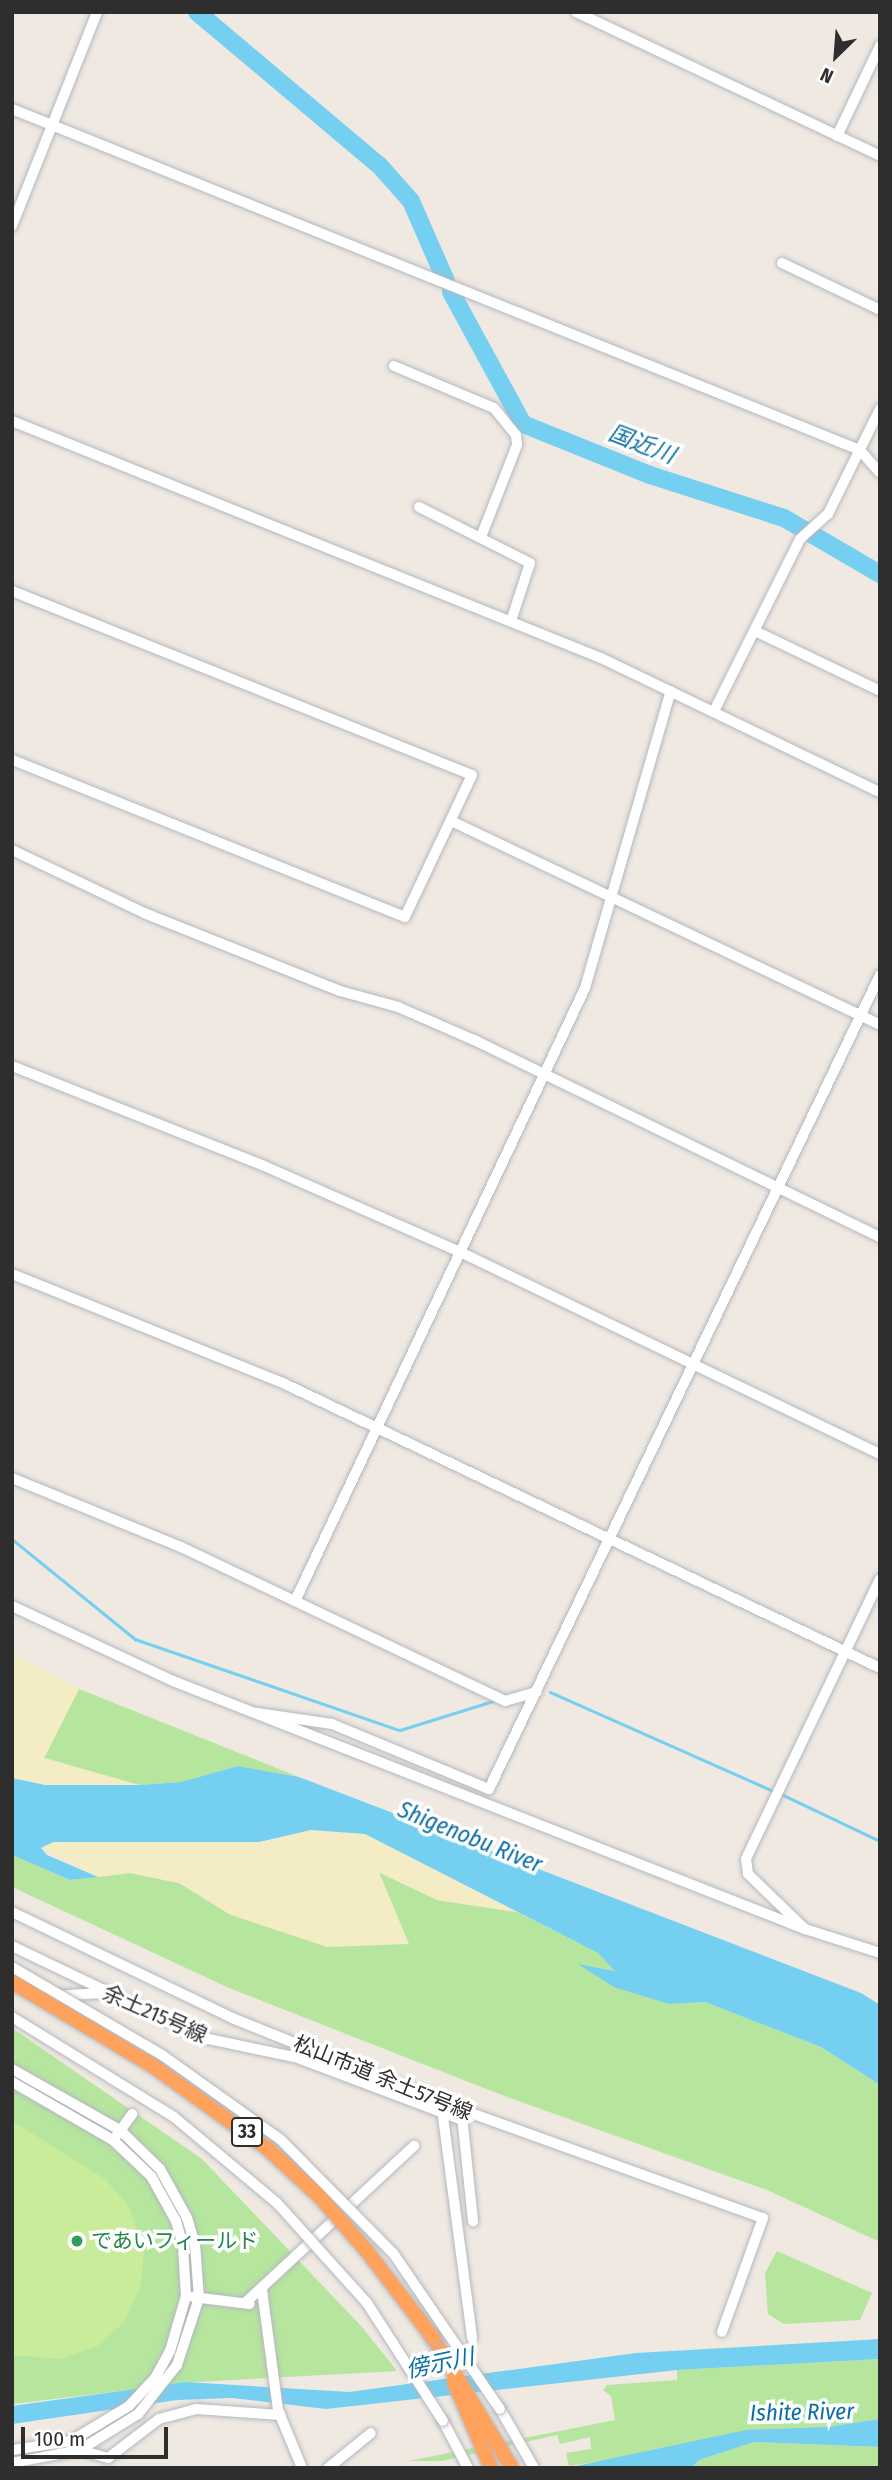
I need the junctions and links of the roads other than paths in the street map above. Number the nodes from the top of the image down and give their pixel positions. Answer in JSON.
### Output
{"nodes":[{"id":1,"x":97,"y":12,"type":"edge"},
{"id":2,"x":576,"y":12,"type":"edge"},
{"id":3,"x":880,"y":46,"type":"edge"},
{"id":4,"x":12,"y":109,"type":"edge"},
{"id":5,"x":51,"y":126,"type":"junction"},
{"id":6,"x":837,"y":136,"type":"junction"},
{"id":7,"x":880,"y":156,"type":"edge"},
{"id":8,"x":12,"y":226,"type":"edge"},
{"id":9,"x":782,"y":264,"type":"dead end"},
{"id":10,"x":880,"y":310,"type":"edge"},
{"id":11,"x":394,"y":366,"type":"dead end"},
{"id":12,"x":880,"y":409,"type":"edge"},
{"id":13,"x":12,"y":421,"type":"edge"},
{"id":14,"x":860,"y":450,"type":"junction"},
{"id":15,"x":880,"y":473,"type":"edge"},
{"id":16,"x":419,"y":508,"type":"dead end"},
{"id":17,"x":481,"y":537,"type":"junction"},
{"id":18,"x":12,"y":591,"type":"edge"},
{"id":19,"x":511,"y":621,"type":"junction"},
{"id":20,"x":755,"y":631,"type":"junction"},
{"id":21,"x":671,"y":691,"type":"junction"},
{"id":22,"x":880,"y":691,"type":"edge"},
{"id":23,"x":714,"y":712,"type":"junction"},
{"id":24,"x":12,"y":760,"type":"edge"},
{"id":25,"x":880,"y":792,"type":"edge"},
{"id":26,"x":451,"y":821,"type":"junction"},
{"id":27,"x":12,"y":850,"type":"edge"},
{"id":28,"x":611,"y":896,"type":"junction"},
{"id":29,"x":880,"y":975,"type":"edge"},
{"id":30,"x":860,"y":1016,"type":"junction"},
{"id":31,"x":880,"y":1025,"type":"edge"},
{"id":32,"x":12,"y":1066,"type":"edge"},
{"id":33,"x":544,"y":1075,"type":"junction"},
{"id":34,"x":778,"y":1187,"type":"junction"},
{"id":35,"x":880,"y":1237,"type":"edge"},
{"id":36,"x":460,"y":1252,"type":"junction"},
{"id":37,"x":12,"y":1274,"type":"edge"},
{"id":38,"x":693,"y":1364,"type":"junction"},
{"id":39,"x":377,"y":1427,"type":"junction"},
{"id":40,"x":880,"y":1454,"type":"edge"},
{"id":41,"x":12,"y":1478,"type":"edge"},
{"id":42,"x":609,"y":1538,"type":"junction"},
{"id":43,"x":880,"y":1579,"type":"edge"},
{"id":44,"x":295,"y":1601,"type":"junction"},
{"id":45,"x":12,"y":1606,"type":"edge"},
{"id":46,"x":844,"y":1651,"type":"junction"},
{"id":47,"x":880,"y":1668,"type":"edge"},
{"id":48,"x":537,"y":1692,"type":"junction"},
{"id":49,"x":257,"y":1713,"type":"junction"},
{"id":50,"x":12,"y":1912,"type":"edge"},
{"id":51,"x":805,"y":1928,"type":"junction"},
{"id":52,"x":12,"y":1946,"type":"edge"},
{"id":53,"x":880,"y":1953,"type":"edge"},
{"id":54,"x":12,"y":1967,"type":"edge"},
{"id":55,"x":12,"y":1976,"type":"edge"},
{"id":56,"x":12,"y":1982,"type":"edge"},
{"id":57,"x":104,"y":1993,"type":"junction"},
{"id":58,"x":12,"y":2017,"type":"edge"},
{"id":59,"x":12,"y":2069,"type":"edge"},
{"id":60,"x":12,"y":2082,"type":"edge"},
{"id":61,"x":442,"y":2108,"type":"junction"},
{"id":62,"x":132,"y":2114,"type":"dead end"},
{"id":63,"x":462,"y":2115,"type":"junction"},
{"id":64,"x":116,"y":2135,"type":"junction"},
{"id":65,"x":414,"y":2146,"type":"dead end"},
{"id":66,"x":473,"y":2221,"type":"dead end"},
{"id":67,"x":262,"y":2290,"type":"junction"},
{"id":68,"x":186,"y":2296,"type":"junction"},
{"id":69,"x":198,"y":2298,"type":"junction"},
{"id":70,"x":246,"y":2303,"type":"junction"},
{"id":71,"x":263,"y":2306,"type":"junction"},
{"id":72,"x":722,"y":2332,"type":"dead end"},
{"id":73,"x":433,"y":2338,"type":"junction"},
{"id":74,"x":472,"y":2338,"type":"dead end"},
{"id":75,"x":279,"y":2412,"type":"junction"},
{"id":76,"x":371,"y":2432,"type":"dead end"},
{"id":77,"x":12,"y":2450,"type":"edge"},
{"id":78,"x":80,"y":2450,"type":"junction"},
{"id":79,"x":12,"y":2463,"type":"edge"},
{"id":80,"x":302,"y":2468,"type":"edge"},
{"id":81,"x":328,"y":2468,"type":"edge"},
{"id":82,"x":468,"y":2468,"type":"edge"},
{"id":83,"x":491,"y":2468,"type":"edge"},
{"id":84,"x":514,"y":2468,"type":"edge"},
{"id":85,"x":534,"y":2468,"type":"edge"}],
"edges":[{"from":1,"to":5,"type":"street"},
{"from":2,"to":6,"type":"street"},
{"from":3,"to":6,"type":"street"},
{"from":4,"to":5,"type":"street"},
{"from":5,"to":8,"type":"street"},
{"from":5,"to":14,"type":"street"},
{"from":6,"to":7,"type":"street"},
{"from":9,"to":10,"type":"street"},
{"from":11,"to":17,"type":"street"},
{"from":12,"to":14,"type":"street"},
{"from":13,"to":19,"type":"street"},
{"from":14,"to":15,"type":"street"},
{"from":14,"to":20,"type":"street"},
{"from":16,"to":17,"type":"street"},
{"from":17,"to":19,"type":"street"},
{"from":18,"to":26,"type":"street"},
{"from":19,"to":21,"type":"street"},
{"from":20,"to":22,"type":"street"},
{"from":20,"to":23,"type":"street"},
{"from":21,"to":23,"type":"street"},
{"from":21,"to":28,"type":"street"},
{"from":23,"to":25,"type":"street"},
{"from":24,"to":26,"type":"street"},
{"from":26,"to":28,"type":"street"},
{"from":27,"to":33,"type":"street"},
{"from":28,"to":30,"type":"street"},
{"from":28,"to":33,"type":"street"},
{"from":29,"to":30,"type":"street"},
{"from":30,"to":31,"type":"street"},
{"from":30,"to":34,"type":"street"},
{"from":32,"to":36,"type":"street"},
{"from":33,"to":34,"type":"street"},
{"from":33,"to":36,"type":"street"},
{"from":34,"to":35,"type":"street"},
{"from":34,"to":38,"type":"street"},
{"from":36,"to":38,"type":"street"},
{"from":36,"to":39,"type":"street"},
{"from":37,"to":39,"type":"street"},
{"from":38,"to":40,"type":"street"},
{"from":38,"to":42,"type":"street"},
{"from":39,"to":42,"type":"street"},
{"from":39,"to":44,"type":"street"},
{"from":41,"to":44,"type":"street"},
{"from":42,"to":46,"type":"street"},
{"from":42,"to":48,"type":"street"},
{"from":43,"to":46,"type":"street"},
{"from":44,"to":48,"type":"street"},
{"from":45,"to":49,"type":"street"},
{"from":46,"to":47,"type":"street"},
{"from":46,"to":51,"type":"street"},
{"from":48,"to":49,"type":"street"},
{"from":49,"to":51,"type":"street"},
{"from":50,"to":61,"type":"street","name":"松山市道 余土57号線"},
{"from":51,"to":53,"type":"street"},
{"from":52,"to":57,"type":"street","name":"余土215号線"},
{"from":54,"to":85,"type":"street","bridge":true},
{"from":55,"to":57,"type":"street"},
{"from":56,"to":73,"type":"highway","number":"33","bridge":true},
{"from":57,"to":61,"type":"street","name":"余土215号線"},
{"from":58,"to":82,"type":"street","bridge":true},
{"from":59,"to":64,"type":"street"},
{"from":60,"to":64,"type":"street"},
{"from":61,"to":63,"type":"street","name":"余土215号線"},
{"from":61,"to":74,"type":"street"},
{"from":62,"to":64,"type":"street"},
{"from":63,"to":66,"type":"street"},
{"from":63,"to":72,"type":"street","name":"松山市道 余土57号線"},
{"from":64,"to":68,"type":"street"},
{"from":64,"to":69,"type":"street"},
{"from":65,"to":67,"type":"street"},
{"from":67,"to":70,"type":"street"},
{"from":67,"to":71,"type":"street"},
{"from":68,"to":69,"type":"street"},
{"from":68,"to":77,"type":"street"},
{"from":69,"to":70,"type":"street"},
{"from":69,"to":78,"type":"street"},
{"from":70,"to":71,"type":"street"},
{"from":71,"to":75,"type":"street"},
{"from":73,"to":83,"type":"highway","number":"33"},
{"from":73,"to":84,"type":"highway","number":"33"},
{"from":75,"to":78,"type":"street"},
{"from":75,"to":80,"type":"street"},
{"from":76,"to":81,"type":"street"},
{"from":78,"to":79,"type":"street"}]}
